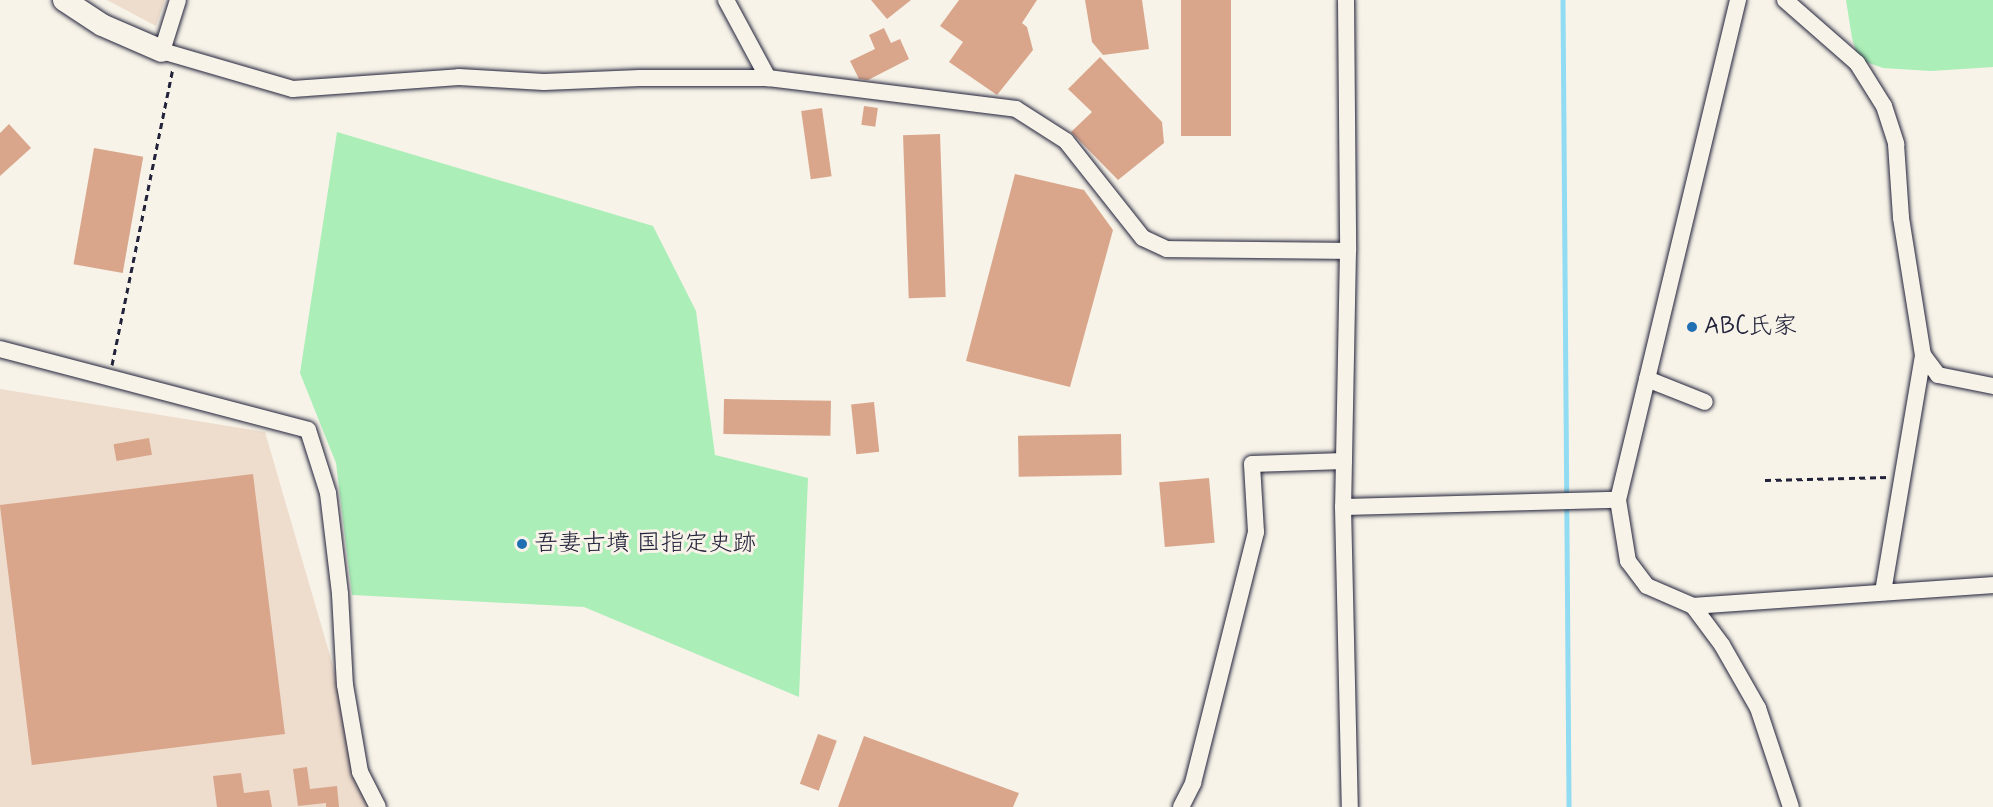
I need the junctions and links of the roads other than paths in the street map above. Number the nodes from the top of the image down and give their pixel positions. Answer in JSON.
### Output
{"nodes":[{"id":1,"x":64,"y":0,"type":"edge"},
{"id":2,"x":178,"y":0,"type":"edge"},
{"id":3,"x":726,"y":0,"type":"edge"},
{"id":4,"x":1346,"y":0,"type":"edge"},
{"id":5,"x":1737,"y":0,"type":"edge"},
{"id":6,"x":1785,"y":0,"type":"edge"},
{"id":7,"x":169,"y":53,"type":"junction"},
{"id":8,"x":768,"y":78,"type":"junction"},
{"id":9,"x":1348,"y":251,"type":"junction"},
{"id":10,"x":0,"y":349,"type":"edge"},
{"id":11,"x":1923,"y":355,"type":"junction"},
{"id":12,"x":1647,"y":379,"type":"junction"},
{"id":13,"x":1993,"y":387,"type":"edge"},
{"id":14,"x":1705,"y":402,"type":"dead end"},
{"id":15,"x":1344,"y":461,"type":"junction"},
{"id":16,"x":1618,"y":500,"type":"junction"},
{"id":17,"x":1343,"y":507,"type":"junction"},
{"id":18,"x":1993,"y":585,"type":"edge"},
{"id":19,"x":1883,"y":592,"type":"junction"},
{"id":20,"x":1693,"y":606,"type":"junction"},
{"id":21,"x":378,"y":807,"type":"edge"},
{"id":22,"x":1181,"y":807,"type":"edge"},
{"id":23,"x":1350,"y":807,"type":"edge"},
{"id":24,"x":1791,"y":807,"type":"edge"}],
"edges":[{"from":1,"to":7,"type":"street"},
{"from":2,"to":7,"type":"street"},
{"from":3,"to":8,"type":"street"},
{"from":4,"to":9,"type":"street"},
{"from":5,"to":12,"type":"street"},
{"from":6,"to":11,"type":"street"},
{"from":7,"to":8,"type":"street"},
{"from":8,"to":9,"type":"street"},
{"from":9,"to":15,"type":"street"},
{"from":10,"to":21,"type":"street"},
{"from":11,"to":13,"type":"street"},
{"from":11,"to":19,"type":"street"},
{"from":12,"to":14,"type":"street"},
{"from":12,"to":16,"type":"street"},
{"from":15,"to":17,"type":"street"},
{"from":15,"to":22,"type":"street"},
{"from":16,"to":17,"type":"street"},
{"from":16,"to":20,"type":"street"},
{"from":17,"to":23,"type":"street"},
{"from":18,"to":19,"type":"street"},
{"from":19,"to":20,"type":"street"},
{"from":20,"to":24,"type":"street"}]}
